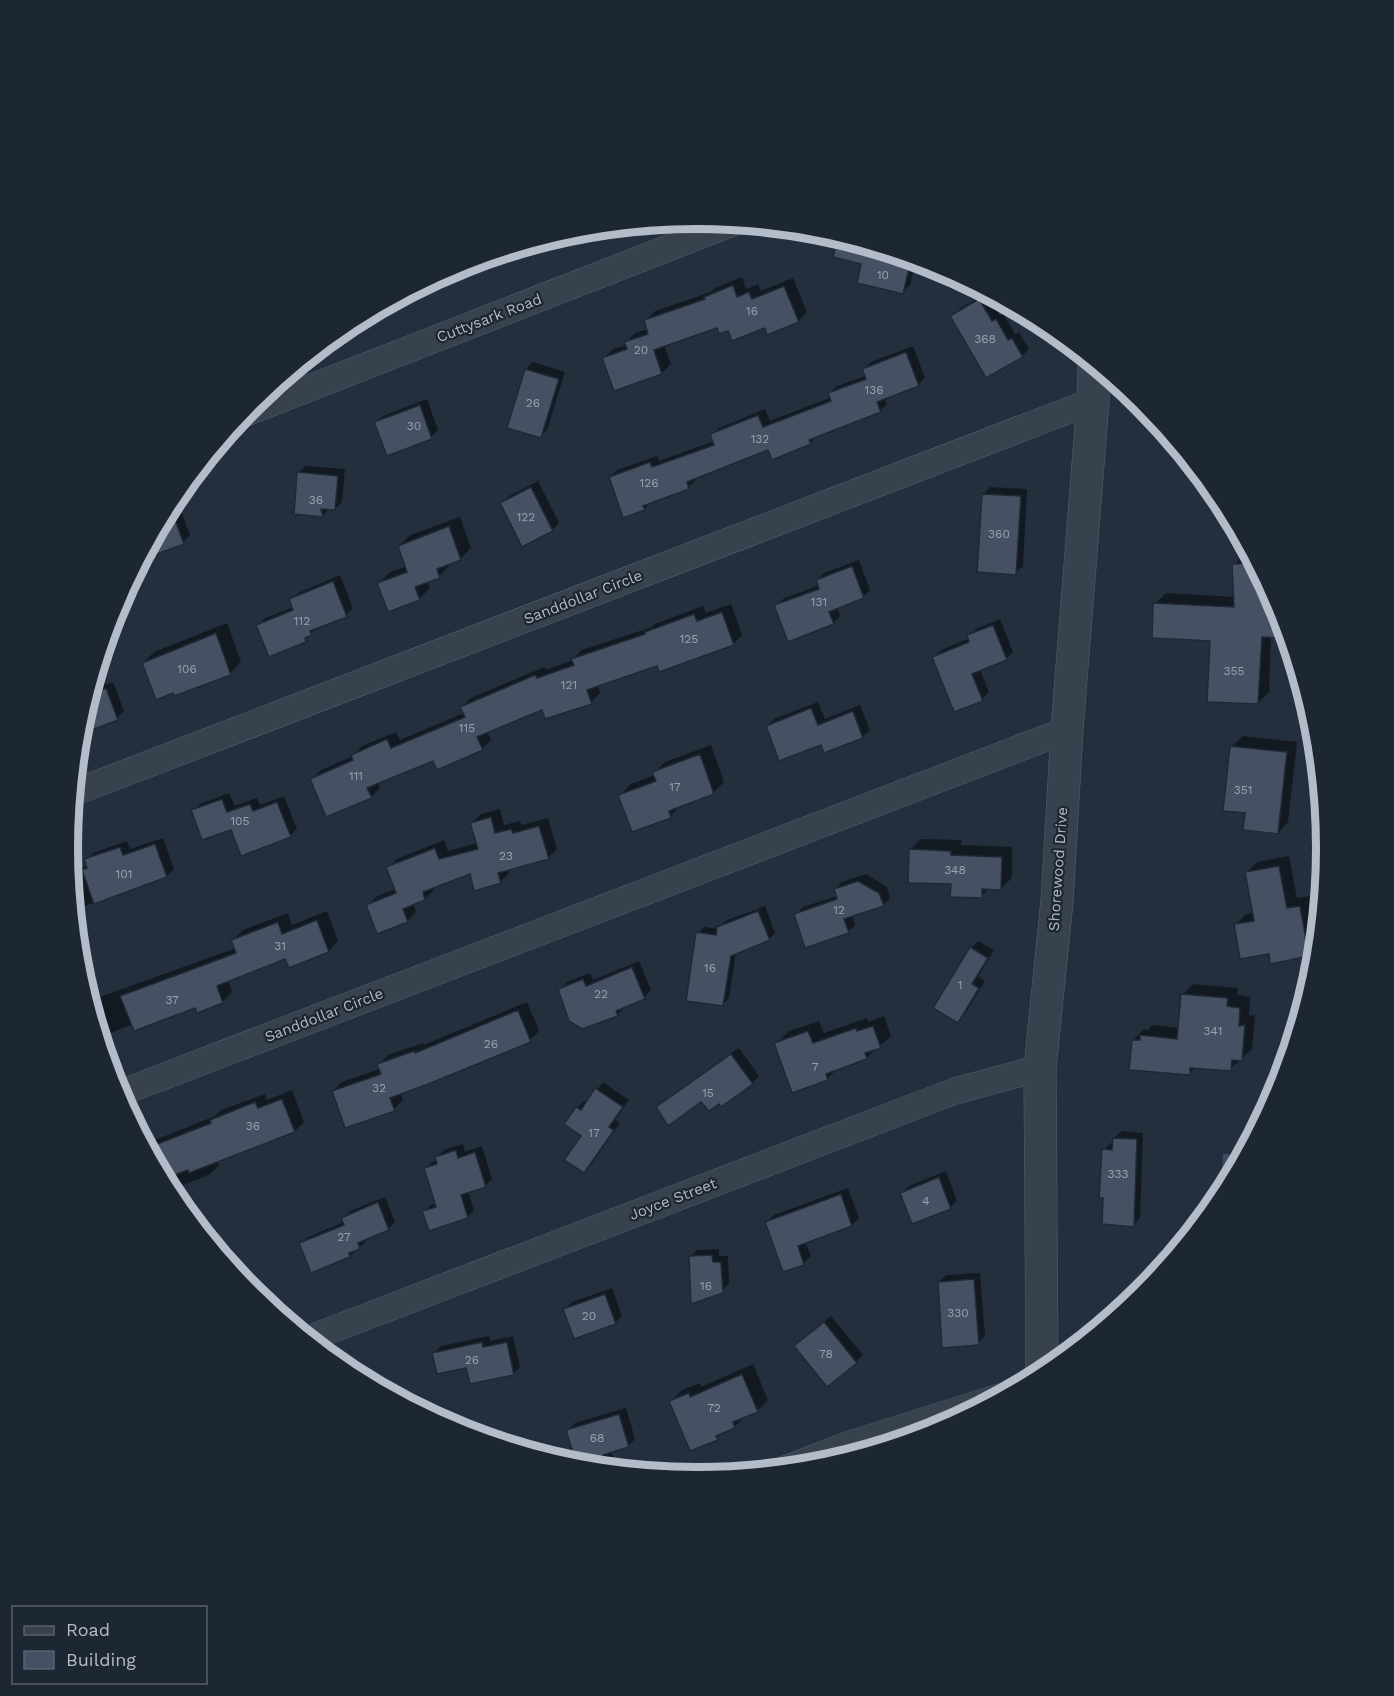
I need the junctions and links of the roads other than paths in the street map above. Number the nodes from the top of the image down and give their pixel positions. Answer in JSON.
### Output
{"nodes":[{"id":1,"x":716,"y":229,"type":"edge"},
{"id":2,"x":1094,"y":374,"type":"edge"},
{"id":3,"x":1093,"y":401,"type":"junction"},
{"id":4,"x":263,"y":406,"type":"edge"},
{"id":5,"x":1067,"y":730,"type":"junction"},
{"id":6,"x":81,"y":790,"type":"edge"},
{"id":7,"x":1041,"y":1068,"type":"junction"},
{"id":8,"x":127,"y":1090,"type":"edge"},
{"id":9,"x":316,"y":1336,"type":"edge"},
{"id":10,"x":1042,"y":1362,"type":"edge"},
{"id":11,"x":951,"y":1412,"type":"edge"},
{"id":12,"x":826,"y":1453,"type":"edge"}],
"edges":[{"from":1,"to":4,"type":"street","name":"Cuttysark Road"},
{"from":2,"to":3,"type":"street","name":"Shorewood Drive"},
{"from":3,"to":5,"type":"street","name":"Shorewood Drive"},
{"from":3,"to":6,"type":"street","name":"Sanddollar Circle"},
{"from":5,"to":7,"type":"street","name":"Shorewood Drive"},
{"from":5,"to":8,"type":"street","name":"Sanddollar Circle"},
{"from":7,"to":9,"type":"street","name":"Joyce Street"},
{"from":7,"to":10,"type":"street","name":"Shorewood Drive"},
{"from":11,"to":12,"type":"street"}]}
